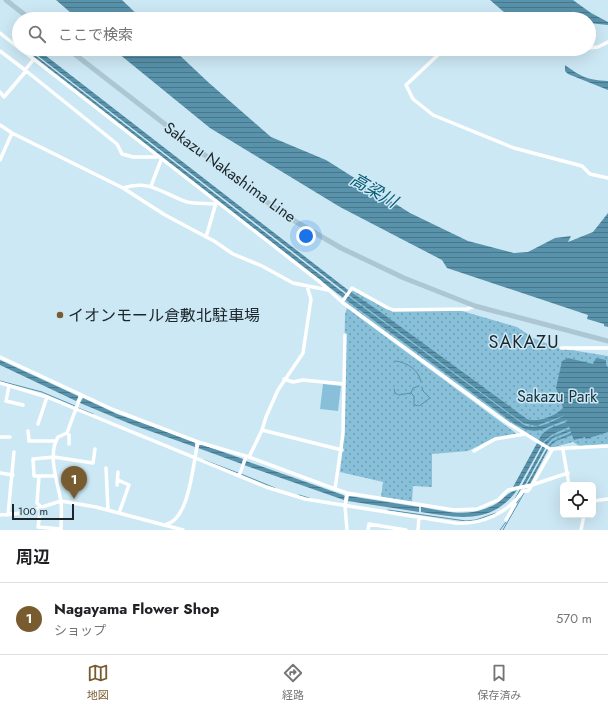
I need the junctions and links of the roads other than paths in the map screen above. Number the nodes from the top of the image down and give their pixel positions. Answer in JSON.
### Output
{"nodes":[{"id":1,"x":6,"y":0,"type":"edge"},
{"id":2,"x":21,"y":12,"type":"edge"},
{"id":3,"x":0,"y":33,"type":"edge"},
{"id":4,"x":12,"y":42,"type":"edge"},
{"id":5,"x":608,"y":42,"type":"edge"},
{"id":6,"x":596,"y":47,"type":"edge"},
{"id":7,"x":0,"y":51,"type":"edge"},
{"id":8,"x":30,"y":56,"type":"edge"},
{"id":9,"x":77,"y":56,"type":"edge"},
{"id":10,"x":437,"y":56,"type":"edge"},
{"id":11,"x":34,"y":59,"type":"junction"},
{"id":12,"x":26,"y":71,"type":"junction"},
{"id":13,"x":0,"y":92,"type":"edge"},
{"id":14,"x":0,"y":125,"type":"edge"},
{"id":15,"x":12,"y":133,"type":"junction"},
{"id":16,"x":160,"y":158,"type":"junction"},
{"id":17,"x":0,"y":160,"type":"edge"},
{"id":18,"x":608,"y":178,"type":"edge"},
{"id":19,"x":151,"y":186,"type":"junction"},
{"id":20,"x":123,"y":188,"type":"junction"},
{"id":21,"x":216,"y":203,"type":"junction"},
{"id":22,"x":206,"y":237,"type":"junction"},
{"id":23,"x":308,"y":286,"type":"junction"},
{"id":24,"x":328,"y":290,"type":"junction"},
{"id":25,"x":343,"y":301,"type":"junction"},
{"id":26,"x":475,"y":306,"type":"junction"},
{"id":27,"x":345,"y":336,"type":"dead end"},
{"id":28,"x":608,"y":341,"type":"edge"},
{"id":29,"x":561,"y":348,"type":"dead end"},
{"id":30,"x":608,"y":348,"type":"edge"},
{"id":31,"x":0,"y":357,"type":"edge"},
{"id":32,"x":284,"y":379,"type":"junction"},
{"id":33,"x":0,"y":383,"type":"edge"},
{"id":34,"x":344,"y":384,"type":"junction"},
{"id":35,"x":9,"y":386,"type":"junction"},
{"id":36,"x":81,"y":396,"type":"junction"},
{"id":37,"x":47,"y":397,"type":"junction"},
{"id":38,"x":23,"y":405,"type":"dead end"},
{"id":39,"x":75,"y":410,"type":"junction"},
{"id":40,"x":38,"y":424,"type":"dead end"},
{"id":41,"x":262,"y":430,"type":"junction"},
{"id":42,"x":28,"y":431,"type":"dead end"},
{"id":43,"x":67,"y":433,"type":"junction"},
{"id":44,"x":525,"y":434,"type":"junction"},
{"id":45,"x":0,"y":437,"type":"edge"},
{"id":46,"x":10,"y":437,"type":"dead end"},
{"id":47,"x":55,"y":441,"type":"junction"},
{"id":48,"x":198,"y":442,"type":"junction"},
{"id":49,"x":69,"y":444,"type":"dead end"},
{"id":50,"x":608,"y":446,"type":"edge"},
{"id":51,"x":95,"y":449,"type":"dead end"},
{"id":52,"x":342,"y":450,"type":"junction"},
{"id":53,"x":551,"y":450,"type":"junction"},
{"id":54,"x":563,"y":450,"type":"junction"},
{"id":55,"x":474,"y":451,"type":"dead end"},
{"id":56,"x":14,"y":452,"type":"dead end"},
{"id":57,"x":54,"y":457,"type":"junction"},
{"id":58,"x":194,"y":457,"type":"junction"},
{"id":59,"x":246,"y":458,"type":"junction"},
{"id":60,"x":106,"y":468,"type":"dead end"},
{"id":61,"x":118,"y":472,"type":"dead end"},
{"id":62,"x":0,"y":473,"type":"edge"},
{"id":63,"x":568,"y":473,"type":"junction"},
{"id":64,"x":13,"y":475,"type":"junction"},
{"id":65,"x":39,"y":476,"type":"junction"},
{"id":66,"x":55,"y":476,"type":"junction"},
{"id":67,"x":239,"y":476,"type":"junction"},
{"id":68,"x":118,"y":480,"type":"junction"},
{"id":69,"x":569,"y":482,"type":"edge"},
{"id":70,"x":117,"y":485,"type":"dead end"},
{"id":71,"x":531,"y":485,"type":"junction"},
{"id":72,"x":336,"y":489,"type":"junction"},
{"id":73,"x":347,"y":494,"type":"junction"},
{"id":74,"x":520,"y":496,"type":"junction"},
{"id":75,"x":608,"y":499,"type":"edge"},
{"id":76,"x":61,"y":501,"type":"junction"},
{"id":77,"x":596,"y":501,"type":"edge"},
{"id":78,"x":345,"y":505,"type":"junction"},
{"id":79,"x":40,"y":507,"type":"junction"},
{"id":80,"x":108,"y":510,"type":"junction"},
{"id":81,"x":119,"y":513,"type":"junction"},
{"id":82,"x":8,"y":515,"type":"junction"},
{"id":83,"x":0,"y":516,"type":"edge"},
{"id":84,"x":419,"y":517,"type":"junction"},
{"id":85,"x":583,"y":518,"type":"edge"},
{"id":86,"x":506,"y":520,"type":"dead end"},
{"id":87,"x":166,"y":524,"type":"junction"},
{"id":88,"x":61,"y":530,"type":"edge"},
{"id":89,"x":165,"y":530,"type":"edge"},
{"id":90,"x":183,"y":530,"type":"edge"},
{"id":91,"x":347,"y":530,"type":"edge"},
{"id":92,"x":368,"y":530,"type":"edge"},
{"id":93,"x":406,"y":530,"type":"edge"},
{"id":94,"x":418,"y":530,"type":"edge"},
{"id":95,"x":581,"y":530,"type":"edge"}],
"edges":[{"from":1,"to":2,"type":"main road"},
{"from":3,"to":4,"type":"street"},
{"from":5,"to":6,"type":"street"},
{"from":7,"to":12,"type":"street"},
{"from":8,"to":11,"type":"street"},
{"from":9,"to":26,"type":"main road","name":"Sakazu Nakashima Line"},
{"from":10,"to":18,"type":"street"},
{"from":11,"to":12,"type":"street"},
{"from":11,"to":16,"type":"street"},
{"from":12,"to":13,"type":"street"},
{"from":12,"to":16,"type":"street"},
{"from":14,"to":15,"type":"street"},
{"from":15,"to":17,"type":"street"},
{"from":15,"to":20,"type":"street"},
{"from":16,"to":19,"type":"street"},
{"from":16,"to":21,"type":"street"},
{"from":19,"to":20,"type":"street"},
{"from":19,"to":21,"type":"street"},
{"from":20,"to":22,"type":"street"},
{"from":21,"to":22,"type":"street"},
{"from":21,"to":24,"type":"street"},
{"from":22,"to":23,"type":"street"},
{"from":23,"to":24,"type":"street"},
{"from":23,"to":32,"type":"street"},
{"from":24,"to":25,"type":"street"},
{"from":25,"to":26,"type":"street"},
{"from":25,"to":44,"type":"street"},
{"from":26,"to":28,"type":"main road","name":"Sakazu Nakashima Line"},
{"from":27,"to":34,"type":"street"},
{"from":29,"to":30,"type":"street"},
{"from":31,"to":36,"type":"street"},
{"from":32,"to":34,"type":"street"},
{"from":32,"to":41,"type":"street"},
{"from":33,"to":35,"type":"street"},
{"from":34,"to":52,"type":"street"},
{"from":35,"to":37,"type":"street"},
{"from":35,"to":38,"type":"street"},
{"from":36,"to":39,"type":"street"},
{"from":36,"to":48,"type":"street"},
{"from":37,"to":39,"type":"street"},
{"from":37,"to":40,"type":"street"},
{"from":39,"to":43,"type":"street"},
{"from":39,"to":58,"type":"street"},
{"from":41,"to":52,"type":"street"},
{"from":41,"to":59,"type":"street"},
{"from":42,"to":47,"type":"street"},
{"from":43,"to":47,"type":"street"},
{"from":43,"to":49,"type":"street"},
{"from":44,"to":53,"type":"street"},
{"from":44,"to":55,"type":"street"},
{"from":45,"to":46,"type":"street"},
{"from":47,"to":57,"type":"street"},
{"from":48,"to":58,"type":"street"},
{"from":48,"to":59,"type":"street"},
{"from":50,"to":54,"type":"street"},
{"from":51,"to":57,"type":"street"},
{"from":52,"to":72,"type":"street"},
{"from":53,"to":54,"type":"street"},
{"from":53,"to":71,"type":"street"},
{"from":54,"to":63,"type":"street"},
{"from":56,"to":64,"type":"street"},
{"from":57,"to":65,"type":"street"},
{"from":57,"to":66,"type":"street"},
{"from":58,"to":67,"type":"street"},
{"from":58,"to":87,"type":"street"},
{"from":59,"to":67,"type":"street"},
{"from":59,"to":72,"type":"street"},
{"from":60,"to":80,"type":"street"},
{"from":61,"to":68,"type":"street"},
{"from":62,"to":64,"type":"street"},
{"from":63,"to":69,"type":"street"},
{"from":63,"to":71,"type":"street"},
{"from":64,"to":82,"type":"street"},
{"from":65,"to":66,"type":"street"},
{"from":65,"to":79,"type":"street"},
{"from":66,"to":76,"type":"street"},
{"from":67,"to":78,"type":"street"},
{"from":68,"to":70,"type":"street"},
{"from":68,"to":81,"type":"street"},
{"from":71,"to":73,"type":"street"},
{"from":71,"to":74,"type":"street"},
{"from":72,"to":73,"type":"street"},
{"from":73,"to":78,"type":"street"},
{"from":74,"to":84,"type":"street"},
{"from":74,"to":86,"type":"street"},
{"from":75,"to":77,"type":"street"},
{"from":76,"to":79,"type":"street"},
{"from":76,"to":80,"type":"street"},
{"from":76,"to":88,"type":"street"},
{"from":78,"to":84,"type":"street"},
{"from":78,"to":91,"type":"street"},
{"from":79,"to":82,"type":"street"},
{"from":79,"to":88,"type":"street"},
{"from":80,"to":81,"type":"street"},
{"from":81,"to":87,"type":"street"},
{"from":82,"to":83,"type":"street"},
{"from":84,"to":94,"type":"street"},
{"from":85,"to":95,"type":"street"},
{"from":87,"to":89,"type":"street"},
{"from":87,"to":90,"type":"street"},
{"from":92,"to":93,"type":"street"}]}
